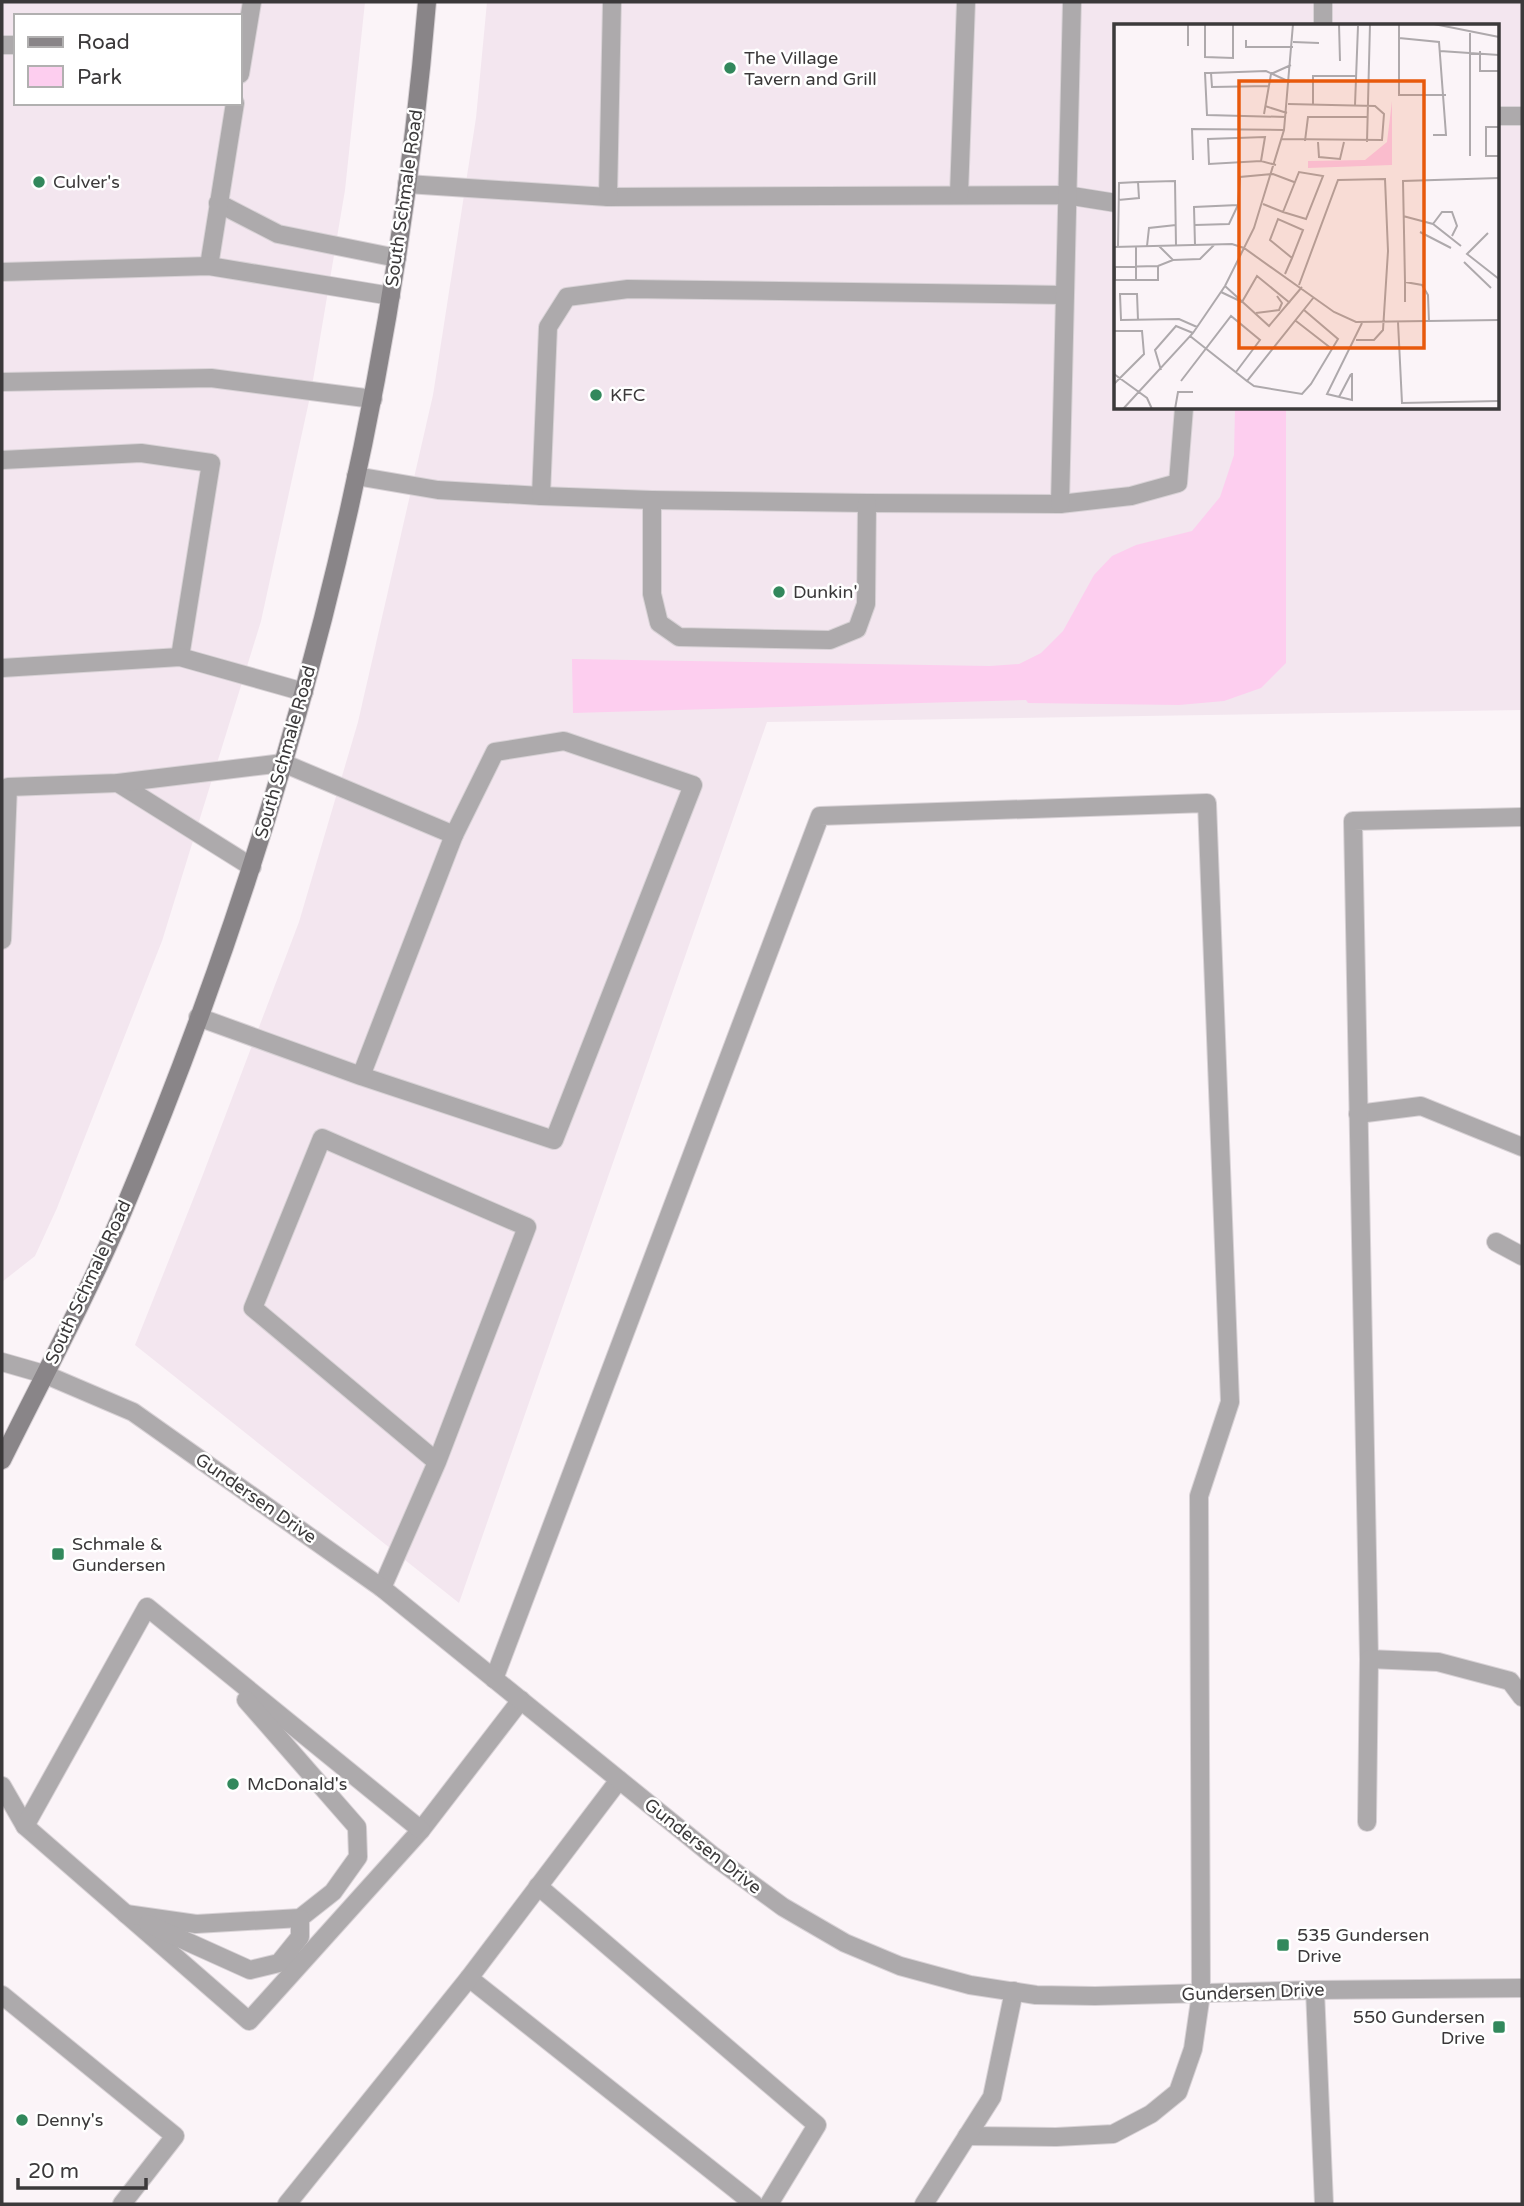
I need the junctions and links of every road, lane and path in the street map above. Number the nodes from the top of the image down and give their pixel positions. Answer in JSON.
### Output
{"nodes":[{"id":1,"x":252,"y":2,"type":"edge"},
{"id":2,"x":612,"y":2,"type":"edge"},
{"id":3,"x":966,"y":2,"type":"edge"},
{"id":4,"x":1072,"y":2,"type":"edge"},
{"id":5,"x":1323,"y":2,"type":"edge"},
{"id":6,"x":422,"y":4,"type":"edge"},
{"id":7,"x":1323,"y":24,"type":"edge"},
{"id":8,"x":242,"y":41,"type":"edge"},
{"id":9,"x":235,"y":105,"type":"edge"},
{"id":10,"x":1500,"y":116,"type":"edge"},
{"id":11,"x":1522,"y":116,"type":"edge"},
{"id":12,"x":407,"y":184,"type":"junction"},
{"id":13,"x":959,"y":194,"type":"junction"},
{"id":14,"x":1066,"y":195,"type":"junction"},
{"id":15,"x":608,"y":198,"type":"junction"},
{"id":16,"x":218,"y":203,"type":"junction"},
{"id":17,"x":1114,"y":203,"type":"edge"},
{"id":18,"x":397,"y":258,"type":"junction"},
{"id":19,"x":209,"y":266,"type":"junction"},
{"id":20,"x":2,"y":272,"type":"edge"},
{"id":21,"x":1064,"y":295,"type":"junction"},
{"id":22,"x":391,"y":296,"type":"junction"},
{"id":23,"x":2,"y":382,"type":"edge"},
{"id":24,"x":373,"y":400,"type":"junction"},
{"id":25,"x":1184,"y":410,"type":"edge"},
{"id":26,"x":2,"y":460,"type":"edge"},
{"id":27,"x":356,"y":476,"type":"junction"},
{"id":28,"x":541,"y":496,"type":"junction"},
{"id":29,"x":652,"y":500,"type":"junction"},
{"id":30,"x":867,"y":503,"type":"junction"},
{"id":31,"x":1060,"y":504,"type":"junction"},
{"id":32,"x":180,"y":657,"type":"junction"},
{"id":33,"x":2,"y":668,"type":"edge"},
{"id":34,"x":304,"y":692,"type":"junction"},
{"id":35,"x":283,"y":763,"type":"junction"},
{"id":36,"x":117,"y":783,"type":"junction"},
{"id":37,"x":1522,"y":817,"type":"edge"},
{"id":38,"x":454,"y":835,"type":"junction"},
{"id":39,"x":251,"y":867,"type":"junction"},
{"id":40,"x":2,"y":940,"type":"edge"},
{"id":41,"x":198,"y":1017,"type":"junction"},
{"id":42,"x":361,"y":1076,"type":"junction"},
{"id":43,"x":1358,"y":1114,"type":"junction"},
{"id":44,"x":1522,"y":1147,"type":"edge"},
{"id":45,"x":1496,"y":1242,"type":"dead end"},
{"id":46,"x":1522,"y":1256,"type":"edge"},
{"id":47,"x":2,"y":1362,"type":"edge"},
{"id":48,"x":44,"y":1374,"type":"junction"},
{"id":49,"x":2,"y":1460,"type":"edge"},
{"id":50,"x":437,"y":1462,"type":"junction"},
{"id":51,"x":382,"y":1588,"type":"junction"},
{"id":52,"x":1369,"y":1659,"type":"junction"},
{"id":53,"x":215,"y":1664,"type":"junction"},
{"id":54,"x":494,"y":1679,"type":"junction"},
{"id":55,"x":1522,"y":1697,"type":"edge"},
{"id":56,"x":521,"y":1700,"type":"junction"},
{"id":57,"x":619,"y":1780,"type":"junction"},
{"id":58,"x":2,"y":1786,"type":"edge"},
{"id":59,"x":2,"y":1819,"type":"edge"},
{"id":60,"x":1367,"y":1822,"type":"dead end"},
{"id":61,"x":25,"y":1826,"type":"junction"},
{"id":62,"x":421,"y":1830,"type":"junction"},
{"id":63,"x":538,"y":1886,"type":"junction"},
{"id":64,"x":126,"y":1914,"type":"junction"},
{"id":65,"x":300,"y":1918,"type":"junction"},
{"id":66,"x":470,"y":1978,"type":"junction"},
{"id":67,"x":1522,"y":1988,"type":"edge"},
{"id":68,"x":1315,"y":1990,"type":"junction"},
{"id":69,"x":1014,"y":1992,"type":"junction"},
{"id":70,"x":1201,"y":1994,"type":"junction"},
{"id":71,"x":2,"y":1995,"type":"edge"},
{"id":72,"x":967,"y":2136,"type":"junction"},
{"id":73,"x":122,"y":2204,"type":"edge"},
{"id":74,"x":287,"y":2204,"type":"edge"},
{"id":75,"x":754,"y":2204,"type":"edge"},
{"id":76,"x":769,"y":2204,"type":"edge"},
{"id":77,"x":923,"y":2204,"type":"edge"},
{"id":78,"x":1324,"y":2204,"type":"edge"}],
"edges":[{"from":1,"to":8,"type":"street"},
{"from":2,"to":15,"type":"street"},
{"from":3,"to":13,"type":"street"},
{"from":4,"to":14,"type":"street"},
{"from":5,"to":7,"type":"street"},
{"from":6,"to":12,"type":"main road","name":"South Schmale Road"},
{"from":9,"to":16,"type":"street"},
{"from":10,"to":11,"type":"street"},
{"from":12,"to":15,"type":"street"},
{"from":12,"to":18,"type":"main road","name":"South Schmale Road"},
{"from":13,"to":14,"type":"street"},
{"from":13,"to":15,"type":"street"},
{"from":14,"to":17,"type":"street"},
{"from":14,"to":21,"type":"street"},
{"from":16,"to":18,"type":"street"},
{"from":16,"to":19,"type":"street"},
{"from":18,"to":22,"type":"main road","name":"South Schmale Road"},
{"from":19,"to":20,"type":"street"},
{"from":19,"to":22,"type":"street"},
{"from":21,"to":28,"type":"street"},
{"from":21,"to":31,"type":"street"},
{"from":22,"to":24,"type":"main road","name":"South Schmale Road"},
{"from":23,"to":24,"type":"street"},
{"from":24,"to":27,"type":"main road","name":"South Schmale Road"},
{"from":25,"to":31,"type":"street"},
{"from":26,"to":32,"type":"street"},
{"from":27,"to":28,"type":"street"},
{"from":27,"to":34,"type":"main road","name":"South Schmale Road"},
{"from":28,"to":29,"type":"street"},
{"from":29,"to":30,"type":"street"},
{"from":29,"to":30,"type":"street"},
{"from":30,"to":31,"type":"street"},
{"from":32,"to":33,"type":"street"},
{"from":32,"to":34,"type":"street"},
{"from":34,"to":35,"type":"main road","name":"South Schmale Road"},
{"from":35,"to":36,"type":"street"},
{"from":35,"to":38,"type":"street"},
{"from":35,"to":39,"type":"main road","name":"South Schmale Road"},
{"from":36,"to":39,"type":"street"},
{"from":36,"to":40,"type":"street"},
{"from":37,"to":43,"type":"street"},
{"from":38,"to":42,"type":"street"},
{"from":38,"to":42,"type":"street"},
{"from":39,"to":41,"type":"main road","name":"South Schmale Road"},
{"from":41,"to":42,"type":"street"},
{"from":41,"to":48,"type":"main road","name":"South Schmale Road"},
{"from":43,"to":44,"type":"street"},
{"from":43,"to":52,"type":"street"},
{"from":45,"to":46,"type":"street"},
{"from":47,"to":48,"type":"street","name":"Gundersen Drive"},
{"from":48,"to":49,"type":"main road","name":"South Schmale Road"},
{"from":48,"to":51,"type":"street","name":"Gundersen Drive"},
{"from":50,"to":50,"type":"street"},
{"from":50,"to":51,"type":"street"},
{"from":51,"to":54,"type":"street","name":"Gundersen Drive"},
{"from":52,"to":55,"type":"street"},
{"from":52,"to":60,"type":"street"},
{"from":53,"to":61,"type":"street"},
{"from":53,"to":62,"type":"street"},
{"from":53,"to":65,"type":"street"},
{"from":54,"to":56,"type":"street","name":"Gundersen Drive"},
{"from":54,"to":70,"type":"street"},
{"from":56,"to":57,"type":"street","name":"Gundersen Drive"},
{"from":56,"to":62,"type":"street"},
{"from":57,"to":63,"type":"street"},
{"from":57,"to":69,"type":"street","name":"Gundersen Drive"},
{"from":58,"to":61,"type":"street"},
{"from":59,"to":61,"type":"street"},
{"from":61,"to":64,"type":"street"},
{"from":62,"to":64,"type":"street"},
{"from":63,"to":66,"type":"street"},
{"from":63,"to":76,"type":"street"},
{"from":64,"to":65,"type":"street"},
{"from":64,"to":65,"type":"street"},
{"from":66,"to":74,"type":"street"},
{"from":66,"to":75,"type":"street"},
{"from":67,"to":68,"type":"street","name":"Gundersen Drive"},
{"from":68,"to":70,"type":"street","name":"Gundersen Drive"},
{"from":68,"to":78,"type":"street"},
{"from":69,"to":70,"type":"street","name":"Gundersen Drive"},
{"from":69,"to":72,"type":"street"},
{"from":70,"to":72,"type":"street"},
{"from":71,"to":73,"type":"street"},
{"from":72,"to":77,"type":"street"}]}
